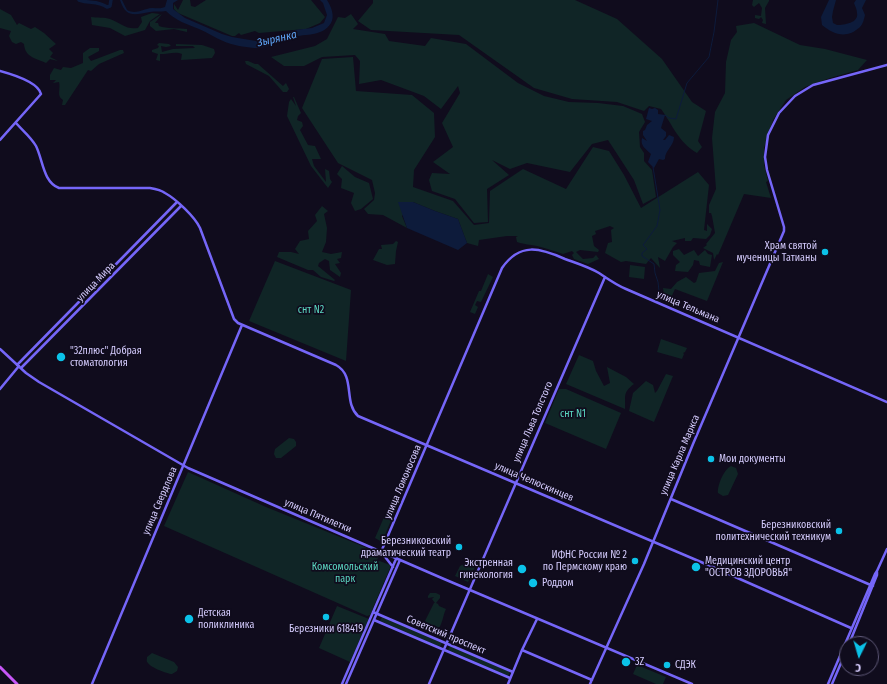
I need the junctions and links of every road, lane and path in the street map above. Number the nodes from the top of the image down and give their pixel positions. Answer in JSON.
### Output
{"nodes":[{"id":1,"x":887,"y":65,"type":"edge"},
{"id":2,"x":0,"y":71,"type":"edge"},
{"id":3,"x":16,"y":123,"type":"junction"},
{"id":4,"x":0,"y":140,"type":"edge"},
{"id":5,"x":177,"y":202,"type":"junction"},
{"id":6,"x":181,"y":206,"type":"junction"},
{"id":7,"x":605,"y":277,"type":"junction"},
{"id":8,"x":496,"y":283,"type":"joint"},
{"id":9,"x":242,"y":325,"type":"junction"},
{"id":10,"x":739,"y":337,"type":"junction"},
{"id":11,"x":0,"y":349,"type":"edge"},
{"id":12,"x":19,"y":366,"type":"junction"},
{"id":13,"x":0,"y":389,"type":"edge"},
{"id":14,"x":887,"y":402,"type":"edge"},
{"id":15,"x":427,"y":446,"type":"junction"},
{"id":16,"x":183,"y":466,"type":"junction"},
{"id":17,"x":515,"y":483,"type":"junction"},
{"id":18,"x":671,"y":499,"type":"junction"},
{"id":19,"x":653,"y":542,"type":"junction"},
{"id":20,"x":887,"y":549,"type":"edge"},
{"id":21,"x":381,"y":552,"type":"junction"},
{"id":22,"x":396,"y":559,"type":"junction"},
{"id":23,"x":400,"y":560,"type":"junction"},
{"id":24,"x":392,"y":568,"type":"junction"},
{"id":25,"x":395,"y":571,"type":"junction"},
{"id":26,"x":872,"y":585,"type":"junction"},
{"id":27,"x":470,"y":590,"type":"junction"},
{"id":28,"x":373,"y":612,"type":"junction"},
{"id":29,"x":377,"y":613,"type":"junction"},
{"id":30,"x":538,"y":619,"type":"junction"},
{"id":31,"x":374,"y":620,"type":"junction"},
{"id":32,"x":851,"y":628,"type":"junction"},
{"id":33,"x":852,"y":636,"type":"edge"},
{"id":34,"x":446,"y":643,"type":"junction"},
{"id":35,"x":607,"y":648,"type":"junction"},
{"id":36,"x":444,"y":649,"type":"junction"},
{"id":37,"x":522,"y":650,"type":"junction"},
{"id":38,"x":0,"y":667,"type":"edge"},
{"id":39,"x":839,"y":668,"type":"edge"},
{"id":40,"x":513,"y":672,"type":"junction"},
{"id":41,"x":510,"y":678,"type":"junction"},
{"id":42,"x":592,"y":680,"type":"junction"},
{"id":43,"x":17,"y":684,"type":"edge"},
{"id":44,"x":92,"y":684,"type":"edge"},
{"id":45,"x":342,"y":684,"type":"edge"},
{"id":46,"x":346,"y":684,"type":"edge"},
{"id":47,"x":429,"y":684,"type":"edge"},
{"id":48,"x":508,"y":684,"type":"edge"},
{"id":49,"x":590,"y":684,"type":"edge"},
{"id":50,"x":692,"y":684,"type":"edge"},
{"id":51,"x":828,"y":684,"type":"edge"},
{"id":52,"x":832,"y":684,"type":"edge"}],
"edges":[{"from":1,"to":10,"type":"main road","name":"улица Карла Маркса"},
{"from":2,"to":3,"type":"main road"},
{"from":3,"to":4,"type":"main road"},
{"from":3,"to":5,"type":"main road"},
{"from":5,"to":6,"type":"main road"},
{"from":5,"to":12,"type":"main road","name":"улица Мира"},
{"from":6,"to":9,"type":"main road"},
{"from":6,"to":12,"type":"main road","name":"улица Мира"},
{"from":7,"to":8,"type":"main road","name":"улица Тельмана"},
{"from":7,"to":10,"type":"main road","name":"улица Тельмана"},
{"from":7,"to":17,"type":"main road","name":"улица Льва Толстого"},
{"from":8,"to":15,"type":"main road","name":"улица Ломоносова"},
{"from":9,"to":15,"type":"main road","name":"улица Челюскинцев"},
{"from":9,"to":16,"type":"main road","name":"улица Свердлова"},
{"from":10,"to":14,"type":"main road","name":"улица Тельмана"},
{"from":10,"to":18,"type":"main road","name":"улица Карла Маркса"},
{"from":11,"to":12,"type":"main road","name":"улица Пятилетки"},
{"from":12,"to":13,"type":"main road","name":"улица Мира"},
{"from":12,"to":16,"type":"main road","name":"улица Пятилетки"},
{"from":15,"to":17,"type":"main road","name":"улица Челюскинцев"},
{"from":15,"to":21,"type":"main road","name":"улица Ломоносова"},
{"from":16,"to":21,"type":"main road","name":"улица Пятилетки"},
{"from":16,"to":44,"type":"main road","name":"улица Свердлова"},
{"from":17,"to":19,"type":"main road","name":"улица Челюскинцев"},
{"from":17,"to":27,"type":"main road","name":"улица Льва Толстого"},
{"from":18,"to":19,"type":"main road","name":"улица Карла Маркса"},
{"from":18,"to":26,"type":"main road"},
{"from":19,"to":32,"type":"main road","name":"улица Челюскинцев"},
{"from":19,"to":35,"type":"main road","name":"улица Карла Маркса"},
{"from":20,"to":26,"type":"main road"},
{"from":21,"to":22,"type":"main road","name":"улица Пятилетки"},
{"from":21,"to":24,"type":"main road"},
{"from":22,"to":23,"type":"main road","name":"улица Пятилетки"},
{"from":22,"to":24,"type":"main road"},
{"from":23,"to":25,"type":"main road"},
{"from":23,"to":27,"type":"main road","name":"улица Пятилетки"},
{"from":24,"to":25,"type":"main road"},
{"from":24,"to":28,"type":"main road"},
{"from":25,"to":29,"type":"main road"},
{"from":26,"to":32,"type":"main road"},
{"from":26,"to":33,"type":"main road"},
{"from":27,"to":30,"type":"main road","name":"улица Пятилетки"},
{"from":27,"to":34,"type":"main road","name":"улица Льва Толстого"},
{"from":28,"to":29,"type":"main road","name":"Советский проспект"},
{"from":28,"to":45,"type":"main road"},
{"from":29,"to":31,"type":"main road"},
{"from":29,"to":34,"type":"main road","name":"Советский проспект"},
{"from":30,"to":35,"type":"main road","name":"улица Пятилетки"},
{"from":30,"to":37,"type":"main road"},
{"from":31,"to":36,"type":"main road","name":"Советский проспект"},
{"from":31,"to":46,"type":"main road"},
{"from":32,"to":51,"type":"main road"},
{"from":34,"to":36,"type":"main road","name":"улица Льва Толстого"},
{"from":34,"to":40,"type":"main road","name":"Советский проспект"},
{"from":35,"to":42,"type":"main road","name":"улица Карла Маркса"},
{"from":35,"to":50,"type":"main road","name":"улица Пятилетки"},
{"from":36,"to":41,"type":"main road","name":"Советский проспект"},
{"from":36,"to":47,"type":"main road","name":"улица Льва Толстого"},
{"from":37,"to":40,"type":"main road"},
{"from":37,"to":42,"type":"main road"},
{"from":38,"to":43,"type":"main road"},
{"from":39,"to":52,"type":"main road"},
{"from":40,"to":41,"type":"main road"},
{"from":41,"to":48,"type":"main road"},
{"from":42,"to":49,"type":"main road","name":"улица Карла Маркса"}]}
